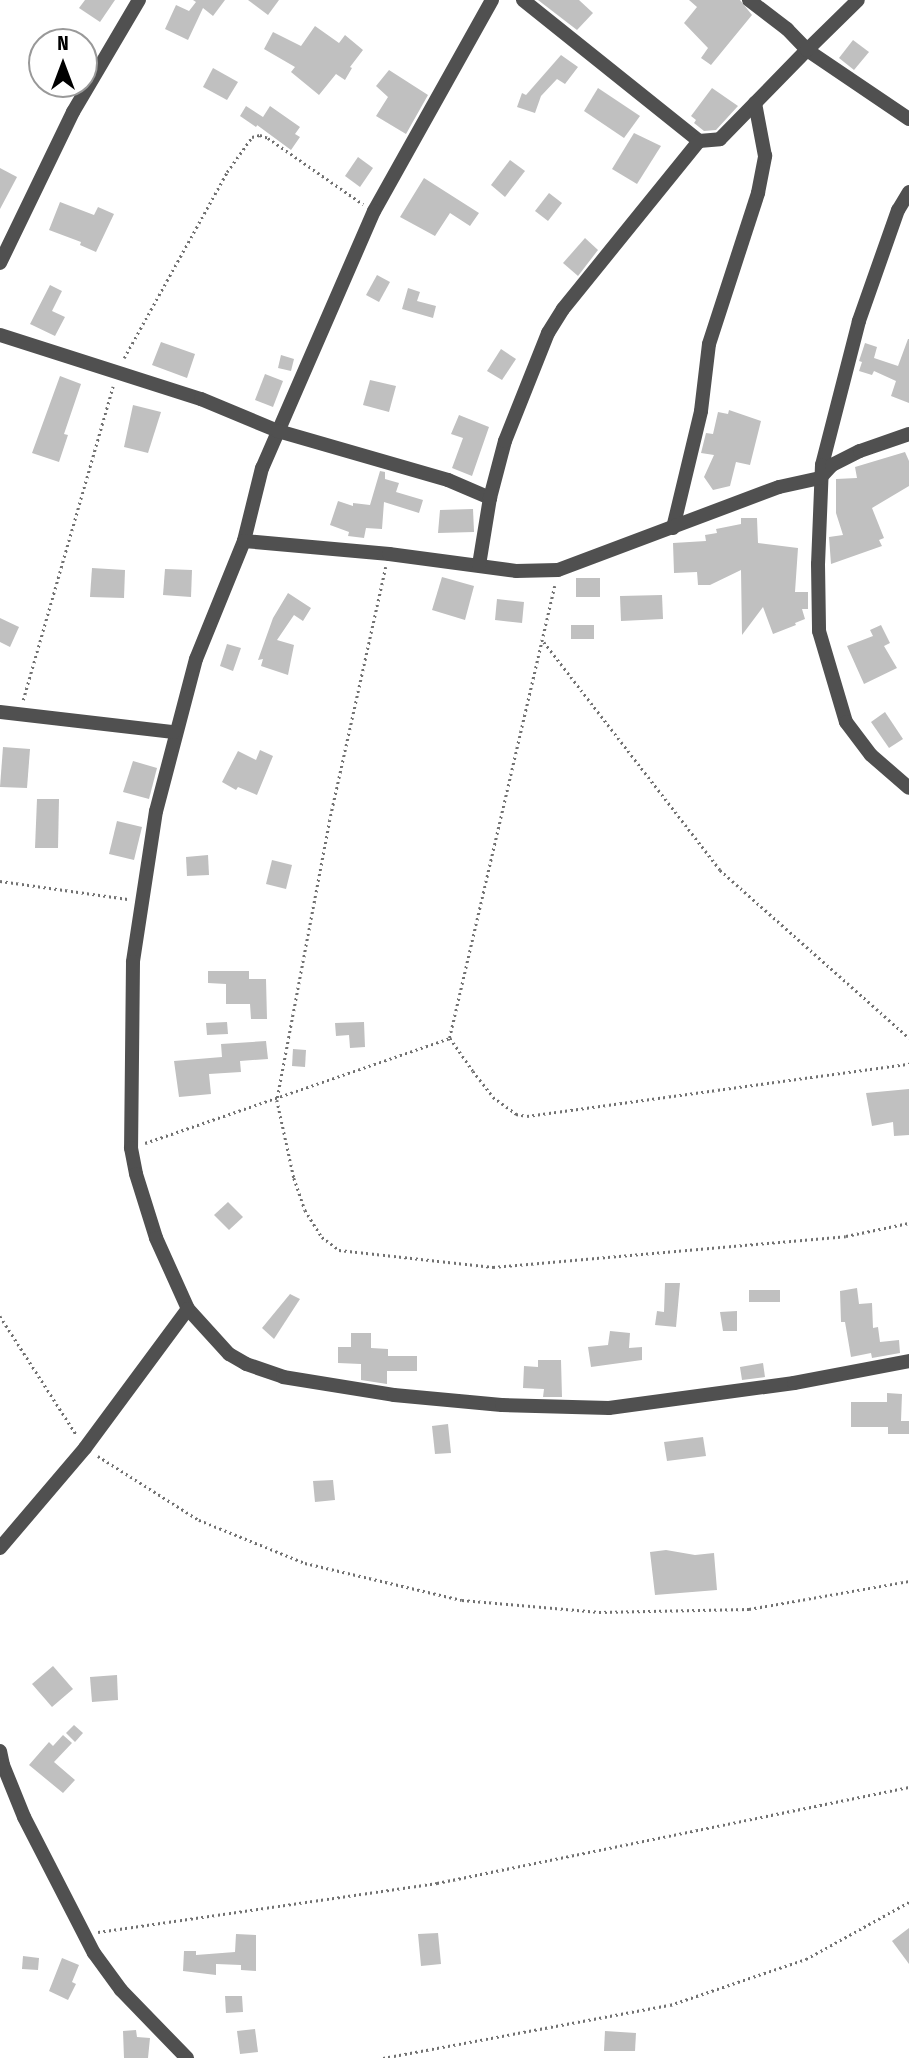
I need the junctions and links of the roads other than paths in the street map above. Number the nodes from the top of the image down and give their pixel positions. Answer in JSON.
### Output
{"nodes":[{"id":1,"x":139,"y":0,"type":"edge"},
{"id":2,"x":492,"y":0,"type":"edge"},
{"id":3,"x":523,"y":0,"type":"edge"},
{"id":4,"x":749,"y":0,"type":"edge"},
{"id":5,"x":858,"y":0,"type":"edge"},
{"id":6,"x":807,"y":50,"type":"junction"},
{"id":7,"x":755,"y":103,"type":"junction"},
{"id":8,"x":909,"y":119,"type":"edge"},
{"id":9,"x":699,"y":141,"type":"junction"},
{"id":10,"x":909,"y":192,"type":"edge"},
{"id":11,"x":0,"y":263,"type":"edge"},
{"id":12,"x":0,"y":335,"type":"edge"},
{"id":13,"x":278,"y":431,"type":"junction"},
{"id":14,"x":909,"y":435,"type":"edge"},
{"id":15,"x":820,"y":478,"type":"junction"},
{"id":16,"x":490,"y":498,"type":"junction"},
{"id":17,"x":673,"y":528,"type":"junction"},
{"id":18,"x":244,"y":541,"type":"junction"},
{"id":19,"x":479,"y":565,"type":"junction"},
{"id":20,"x":0,"y":712,"type":"edge"},
{"id":21,"x":174,"y":732,"type":"junction"},
{"id":22,"x":909,"y":788,"type":"edge"},
{"id":23,"x":188,"y":1310,"type":"junction"},
{"id":24,"x":909,"y":1361,"type":"edge"},
{"id":25,"x":0,"y":1548,"type":"edge"},
{"id":26,"x":0,"y":1751,"type":"edge"},
{"id":27,"x":187,"y":2058,"type":"edge"}],
"edges":[{"from":1,"to":11,"type":"street"},
{"from":2,"to":13,"type":"street"},
{"from":3,"to":9,"type":"street"},
{"from":4,"to":6,"type":"street"},
{"from":5,"to":6,"type":"street"},
{"from":6,"to":7,"type":"street"},
{"from":6,"to":8,"type":"street"},
{"from":7,"to":9,"type":"street"},
{"from":7,"to":17,"type":"street"},
{"from":9,"to":16,"type":"street"},
{"from":10,"to":15,"type":"street"},
{"from":12,"to":13,"type":"street"},
{"from":13,"to":16,"type":"street"},
{"from":13,"to":18,"type":"street"},
{"from":14,"to":15,"type":"street"},
{"from":15,"to":17,"type":"street"},
{"from":15,"to":22,"type":"street"},
{"from":16,"to":19,"type":"street"},
{"from":17,"to":19,"type":"street"},
{"from":18,"to":19,"type":"street"},
{"from":18,"to":21,"type":"street"},
{"from":20,"to":21,"type":"street"},
{"from":21,"to":23,"type":"street"},
{"from":23,"to":24,"type":"street"},
{"from":23,"to":25,"type":"street"},
{"from":26,"to":27,"type":"street"}]}
